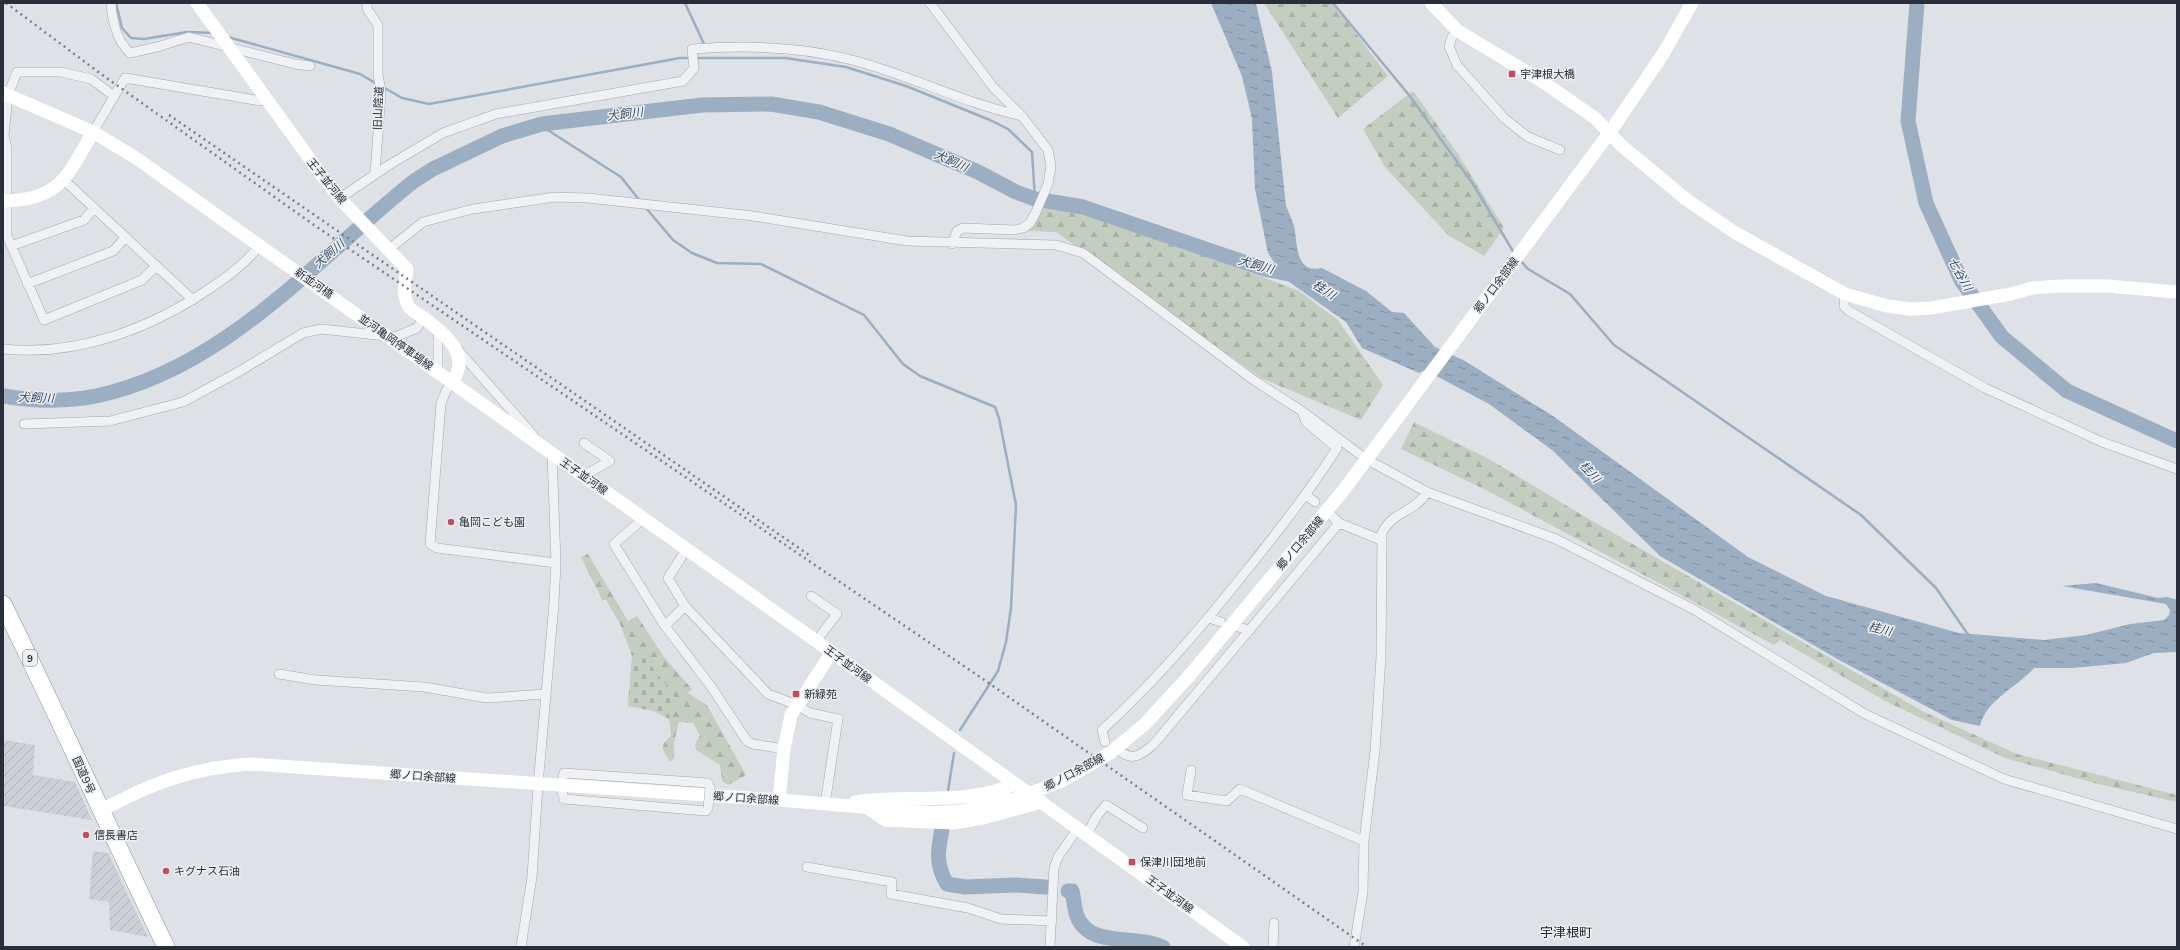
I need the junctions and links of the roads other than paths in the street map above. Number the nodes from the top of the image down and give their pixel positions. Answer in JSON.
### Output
{"nodes":[{"id":1,"x":111,"y":3,"type":"edge"},
{"id":2,"x":197,"y":3,"type":"edge"},
{"id":3,"x":366,"y":3,"type":"edge"},
{"id":4,"x":930,"y":3,"type":"edge"},
{"id":5,"x":1431,"y":3,"type":"edge"},
{"id":6,"x":1692,"y":3,"type":"edge"},
{"id":7,"x":1458,"y":31,"type":"junction"},
{"id":8,"x":228,"y":46,"type":"junction"},
{"id":9,"x":310,"y":66,"type":"dead end"},
{"id":10,"x":6,"y":94,"type":"edge"},
{"id":11,"x":114,"y":96,"type":"junction"},
{"id":12,"x":267,"y":100,"type":"junction"},
{"id":13,"x":1022,"y":116,"type":"junction"},
{"id":14,"x":93,"y":132,"type":"junction"},
{"id":15,"x":1610,"y":132,"type":"junction"},
{"id":16,"x":1560,"y":150,"type":"dead end"},
{"id":17,"x":375,"y":173,"type":"junction"},
{"id":18,"x":64,"y":180,"type":"junction"},
{"id":19,"x":341,"y":199,"type":"junction"},
{"id":20,"x":5,"y":201,"type":"edge"},
{"id":21,"x":94,"y":208,"type":"junction"},
{"id":22,"x":126,"y":237,"type":"junction"},
{"id":23,"x":952,"y":244,"type":"junction"},
{"id":24,"x":260,"y":245,"type":"junction"},
{"id":25,"x":11,"y":246,"type":"junction"},
{"id":26,"x":386,"y":247,"type":"junction"},
{"id":27,"x":156,"y":266,"type":"junction"},
{"id":28,"x":27,"y":284,"type":"junction"},
{"id":29,"x":2177,"y":292,"type":"edge"},
{"id":30,"x":1845,"y":294,"type":"junction"},
{"id":31,"x":193,"y":300,"type":"junction"},
{"id":32,"x":340,"y":303,"type":"joint"},
{"id":33,"x":423,"y":318,"type":"junction"},
{"id":34,"x":438,"y":329,"type":"junction"},
{"id":35,"x":455,"y":348,"type":"junction"},
{"id":36,"x":3,"y":349,"type":"edge"},
{"id":37,"x":438,"y":367,"type":"dead end"},
{"id":38,"x":452,"y":382,"type":"junction"},
{"id":39,"x":1302,"y":411,"type":"junction"},
{"id":40,"x":24,"y":424,"type":"dead end"},
{"id":41,"x":584,"y":443,"type":"dead end"},
{"id":42,"x":548,"y":451,"type":"junction"},
{"id":43,"x":1366,"y":459,"type":"junction"},
{"id":44,"x":2177,"y":469,"type":"edge"},
{"id":45,"x":583,"y":476,"type":"junction"},
{"id":46,"x":1427,"y":492,"type":"junction"},
{"id":47,"x":1306,"y":495,"type":"junction"},
{"id":48,"x":1315,"y":502,"type":"dead end"},
{"id":49,"x":1332,"y":516,"type":"dead end"},
{"id":50,"x":643,"y":519,"type":"junction"},
{"id":51,"x":1339,"y":523,"type":"junction"},
{"id":52,"x":1381,"y":540,"type":"junction"},
{"id":53,"x":686,"y":550,"type":"junction"},
{"id":54,"x":556,"y":563,"type":"junction"},
{"id":55,"x":811,"y":596,"type":"dead end"},
{"id":56,"x":3,"y":604,"type":"edge"},
{"id":57,"x":685,"y":606,"type":"junction"},
{"id":58,"x":1209,"y":618,"type":"junction"},
{"id":59,"x":1221,"y":622,"type":"dead end"},
{"id":60,"x":665,"y":626,"type":"junction"},
{"id":61,"x":1238,"y":627,"type":"dead end"},
{"id":62,"x":1250,"y":630,"type":"junction"},
{"id":63,"x":816,"y":641,"type":"junction"},
{"id":64,"x":832,"y":652,"type":"junction"},
{"id":65,"x":280,"y":674,"type":"dead end"},
{"id":66,"x":546,"y":694,"type":"junction"},
{"id":67,"x":797,"y":705,"type":"junction"},
{"id":68,"x":784,"y":749,"type":"junction"},
{"id":69,"x":1112,"y":749,"type":"junction"},
{"id":70,"x":1191,"y":770,"type":"dead end"},
{"id":71,"x":1015,"y":784,"type":"junction"},
{"id":72,"x":538,"y":785,"type":"junction"},
{"id":73,"x":562,"y":786,"type":"junction"},
{"id":74,"x":779,"y":800,"type":"junction"},
{"id":75,"x":1042,"y":802,"type":"junction"},
{"id":76,"x":829,"y":804,"type":"junction"},
{"id":77,"x":868,"y":808,"type":"junction"},
{"id":78,"x":100,"y":811,"type":"junction"},
{"id":79,"x":1143,"y":828,"type":"dead end"},
{"id":80,"x":2177,"y":829,"type":"edge"},
{"id":81,"x":1082,"y":831,"type":"junction"},
{"id":82,"x":1364,"y":841,"type":"junction"},
{"id":83,"x":807,"y":867,"type":"dead end"},
{"id":84,"x":1052,"y":921,"type":"junction"},
{"id":85,"x":1274,"y":924,"type":"dead end"},
{"id":86,"x":166,"y":947,"type":"edge"},
{"id":87,"x":521,"y":947,"type":"edge"},
{"id":88,"x":1050,"y":947,"type":"edge"},
{"id":89,"x":1243,"y":947,"type":"edge"},
{"id":90,"x":1273,"y":947,"type":"edge"},
{"id":91,"x":1354,"y":947,"type":"edge"}],
"edges":[{"from":1,"to":8,"type":"street"},
{"from":2,"to":8,"type":"main road","name":"王子並河線"},
{"from":3,"to":17,"type":"street","name":"旧山陰道"},
{"from":4,"to":13,"type":"street"},
{"from":5,"to":7,"type":"main road"},
{"from":6,"to":15,"type":"main road","name":"郷ノ口余部線"},
{"from":7,"to":15,"type":"main road"},
{"from":7,"to":16,"type":"street"},
{"from":8,"to":9,"type":"street"},
{"from":8,"to":12,"type":"main road","name":"王子並河線"},
{"from":10,"to":11,"type":"street"},
{"from":10,"to":14,"type":"main road"},
{"from":10,"to":20,"type":"street"},
{"from":11,"to":12,"type":"street"},
{"from":11,"to":14,"type":"street"},
{"from":12,"to":19,"type":"main road","name":"王子並河線"},
{"from":13,"to":17,"type":"street"},
{"from":13,"to":23,"type":"street"},
{"from":14,"to":18,"type":"main road"},
{"from":14,"to":24,"type":"main road"},
{"from":15,"to":30,"type":"main road"},
{"from":15,"to":43,"type":"main road","name":"郷ノ口余部線"},
{"from":17,"to":19,"type":"street"},
{"from":18,"to":20,"type":"main road"},
{"from":18,"to":21,"type":"street"},
{"from":19,"to":26,"type":"main road","name":"王子並河線"},
{"from":20,"to":25,"type":"street"},
{"from":21,"to":22,"type":"street"},
{"from":21,"to":25,"type":"street"},
{"from":22,"to":27,"type":"street"},
{"from":22,"to":28,"type":"street"},
{"from":23,"to":26,"type":"street"},
{"from":23,"to":39,"type":"street"},
{"from":24,"to":31,"type":"street"},
{"from":24,"to":32,"type":"main road","name":"新並河橋"},
{"from":25,"to":28,"type":"street"},
{"from":26,"to":33,"type":"main road","name":"王子並河線"},
{"from":27,"to":28,"type":"street"},
{"from":27,"to":31,"type":"street"},
{"from":29,"to":30,"type":"main road"},
{"from":30,"to":44,"type":"street"},
{"from":31,"to":36,"type":"street"},
{"from":32,"to":38,"type":"main road","name":"並河亀岡停車場線"},
{"from":33,"to":34,"type":"main road","name":"王子並河線"},
{"from":33,"to":40,"type":"street"},
{"from":34,"to":35,"type":"main road","name":"王子並河線"},
{"from":34,"to":37,"type":"street"},
{"from":35,"to":38,"type":"main road"},
{"from":35,"to":42,"type":"street"},
{"from":38,"to":42,"type":"main road","name":"王子並河線"},
{"from":38,"to":54,"type":"street"},
{"from":39,"to":43,"type":"street"},
{"from":39,"to":47,"type":"street"},
{"from":41,"to":45,"type":"street"},
{"from":42,"to":45,"type":"main road","name":"王子並河線"},
{"from":42,"to":54,"type":"street"},
{"from":43,"to":46,"type":"street"},
{"from":43,"to":69,"type":"main road","name":"郷ノ口余部線"},
{"from":45,"to":50,"type":"main road","name":"王子並河線"},
{"from":46,"to":52,"type":"street"},
{"from":46,"to":80,"type":"street"},
{"from":47,"to":48,"type":"street"},
{"from":47,"to":58,"type":"street"},
{"from":49,"to":51,"type":"street"},
{"from":50,"to":53,"type":"main road","name":"王子並河線"},
{"from":50,"to":60,"type":"street"},
{"from":51,"to":52,"type":"street"},
{"from":51,"to":62,"type":"street"},
{"from":52,"to":82,"type":"street"},
{"from":53,"to":57,"type":"street"},
{"from":53,"to":63,"type":"main road","name":"王子並河線"},
{"from":54,"to":66,"type":"street"},
{"from":55,"to":63,"type":"street"},
{"from":56,"to":78,"type":"highway","name":"国道9号","number":"9"},
{"from":57,"to":60,"type":"street"},
{"from":57,"to":67,"type":"street"},
{"from":58,"to":59,"type":"street"},
{"from":58,"to":69,"type":"street"},
{"from":60,"to":68,"type":"street"},
{"from":61,"to":62,"type":"street"},
{"from":62,"to":69,"type":"street"},
{"from":63,"to":64,"type":"main road","name":"王子並河線"},
{"from":64,"to":67,"type":"main road"},
{"from":64,"to":71,"type":"main road","name":"王子並河線"},
{"from":65,"to":66,"type":"street"},
{"from":66,"to":72,"type":"street"},
{"from":67,"to":68,"type":"main road"},
{"from":67,"to":76,"type":"street"},
{"from":68,"to":74,"type":"main road"},
{"from":69,"to":77,"type":"main road","name":"郷ノ口余部線","bridge":true},
{"from":70,"to":82,"type":"street"},
{"from":71,"to":75,"type":"main road","name":"王子並河線"},
{"from":71,"to":76,"type":"main road"},
{"from":72,"to":73,"type":"main road","name":"郷ノ口余部線"},
{"from":72,"to":78,"type":"main road","name":"郷ノ口余部線"},
{"from":72,"to":87,"type":"street"},
{"from":73,"to":73,"type":"street","bridge":true},
{"from":73,"to":74,"type":"main road","name":"郷ノ口余部線"},
{"from":74,"to":76,"type":"main road","name":"郷ノ口余部線"},
{"from":75,"to":77,"type":"main road"},
{"from":75,"to":81,"type":"main road","name":"王子並河線"},
{"from":76,"to":77,"type":"main road","name":"郷ノ口余部線"},
{"from":78,"to":86,"type":"highway","name":"国道9号","number":"9"},
{"from":79,"to":81,"type":"street"},
{"from":81,"to":84,"type":"street"},
{"from":81,"to":89,"type":"main road","name":"王子並河線"},
{"from":82,"to":91,"type":"street"},
{"from":83,"to":84,"type":"street"},
{"from":84,"to":88,"type":"street"},
{"from":85,"to":90,"type":"street"}]}
